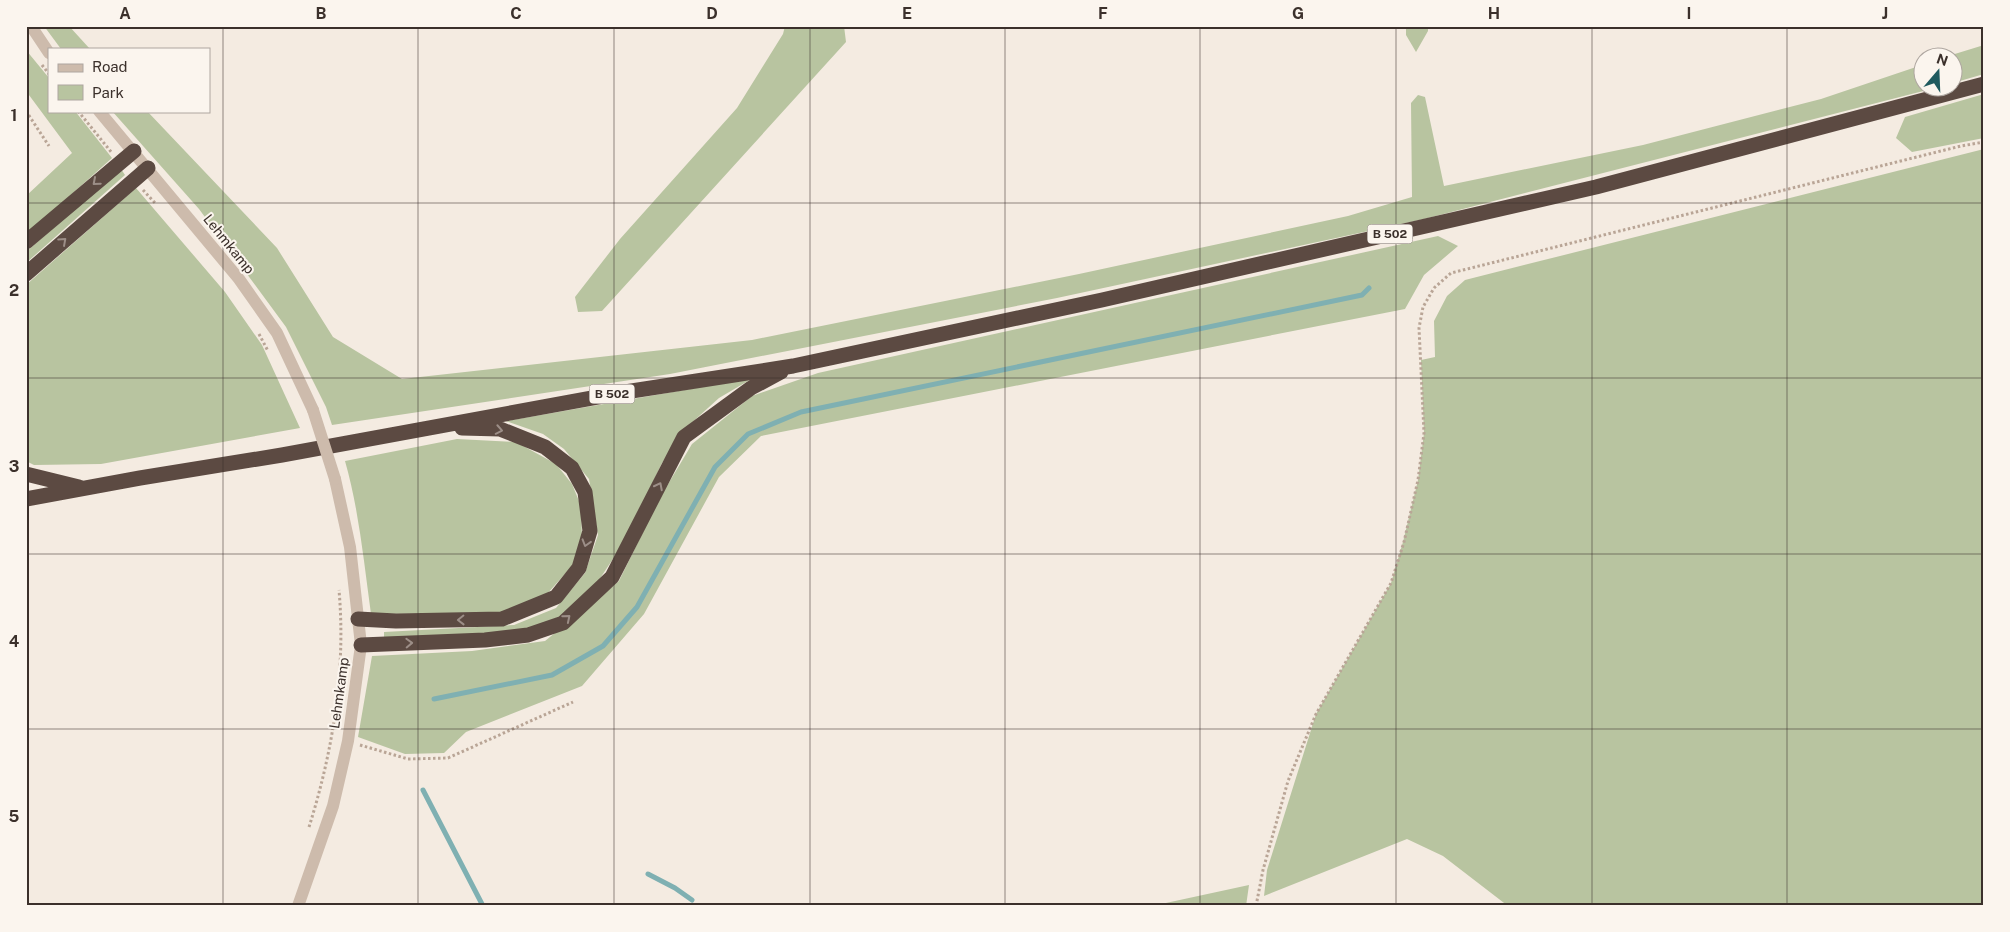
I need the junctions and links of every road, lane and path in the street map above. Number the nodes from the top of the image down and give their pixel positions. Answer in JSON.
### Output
{"nodes":[{"id":1,"x":30,"y":26,"type":"edge"},
{"id":2,"x":48,"y":52,"type":"edge"},
{"id":3,"x":1984,"y":84,"type":"edge"},
{"id":4,"x":26,"y":111,"type":"edge"},
{"id":5,"x":79,"y":112,"type":"edge"},
{"id":6,"x":100,"y":112,"type":"edge"},
{"id":7,"x":1984,"y":142,"type":"edge"},
{"id":8,"x":49,"y":146,"type":"dead end"},
{"id":9,"x":134,"y":151,"type":"junction"},
{"id":10,"x":120,"y":162,"type":"junction"},
{"id":11,"x":148,"y":168,"type":"junction"},
{"id":12,"x":134,"y":180,"type":"junction"},
{"id":13,"x":160,"y":208,"type":"dead end"},
{"id":14,"x":26,"y":242,"type":"edge"},
{"id":15,"x":26,"y":274,"type":"edge"},
{"id":16,"x":258,"y":333,"type":"dead end"},
{"id":17,"x":272,"y":358,"type":"dead end"},
{"id":18,"x":793,"y":366,"type":"junction"},
{"id":19,"x":433,"y":427,"type":"junction"},
{"id":20,"x":26,"y":474,"type":"edge"},
{"id":21,"x":83,"y":488,"type":"junction"},
{"id":22,"x":26,"y":499,"type":"edge"},
{"id":23,"x":338,"y":582,"type":"dead end"},
{"id":24,"x":358,"y":620,"type":"junction"},
{"id":25,"x":361,"y":645,"type":"junction"},
{"id":26,"x":573,"y":702,"type":"dead end"},
{"id":27,"x":348,"y":741,"type":"junction"},
{"id":28,"x":308,"y":831,"type":"dead end"},
{"id":29,"x":298,"y":906,"type":"edge"},
{"id":30,"x":1256,"y":906,"type":"edge"}],
"edges":[{"from":1,"to":2,"type":"street"},
{"from":3,"to":18,"type":"highway","number":"B 502"},
{"from":4,"to":8,"type":"path"},
{"from":5,"to":10,"type":"path"},
{"from":6,"to":9,"type":"street","name":"Lehmkamp"},
{"from":7,"to":30,"type":"path"},
{"from":9,"to":10,"type":"highway"},
{"from":9,"to":11,"type":"street","name":"Lehmkamp"},
{"from":10,"to":14,"type":"highway","one_way":true},
{"from":11,"to":12,"type":"highway"},
{"from":11,"to":24,"type":"street","name":"Lehmkamp","bridge":true},
{"from":12,"to":13,"type":"path"},
{"from":15,"to":12,"type":"highway","one_way":true},
{"from":16,"to":17,"type":"path"},
{"from":18,"to":19,"type":"highway","number":"B 502"},
{"from":25,"to":18,"type":"highway","one_way":true},
{"from":19,"to":21,"type":"highway","number":"B 502"},
{"from":19,"to":24,"type":"highway","one_way":true},
{"from":20,"to":21,"type":"highway"},
{"from":21,"to":22,"type":"highway","number":"B 502"},
{"from":23,"to":28,"type":"path"},
{"from":24,"to":25,"type":"street","name":"Lehmkamp"},
{"from":25,"to":27,"type":"street","name":"Lehmkamp"},
{"from":26,"to":27,"type":"path"},
{"from":27,"to":29,"type":"street","name":"Lehmkamp"}]}
